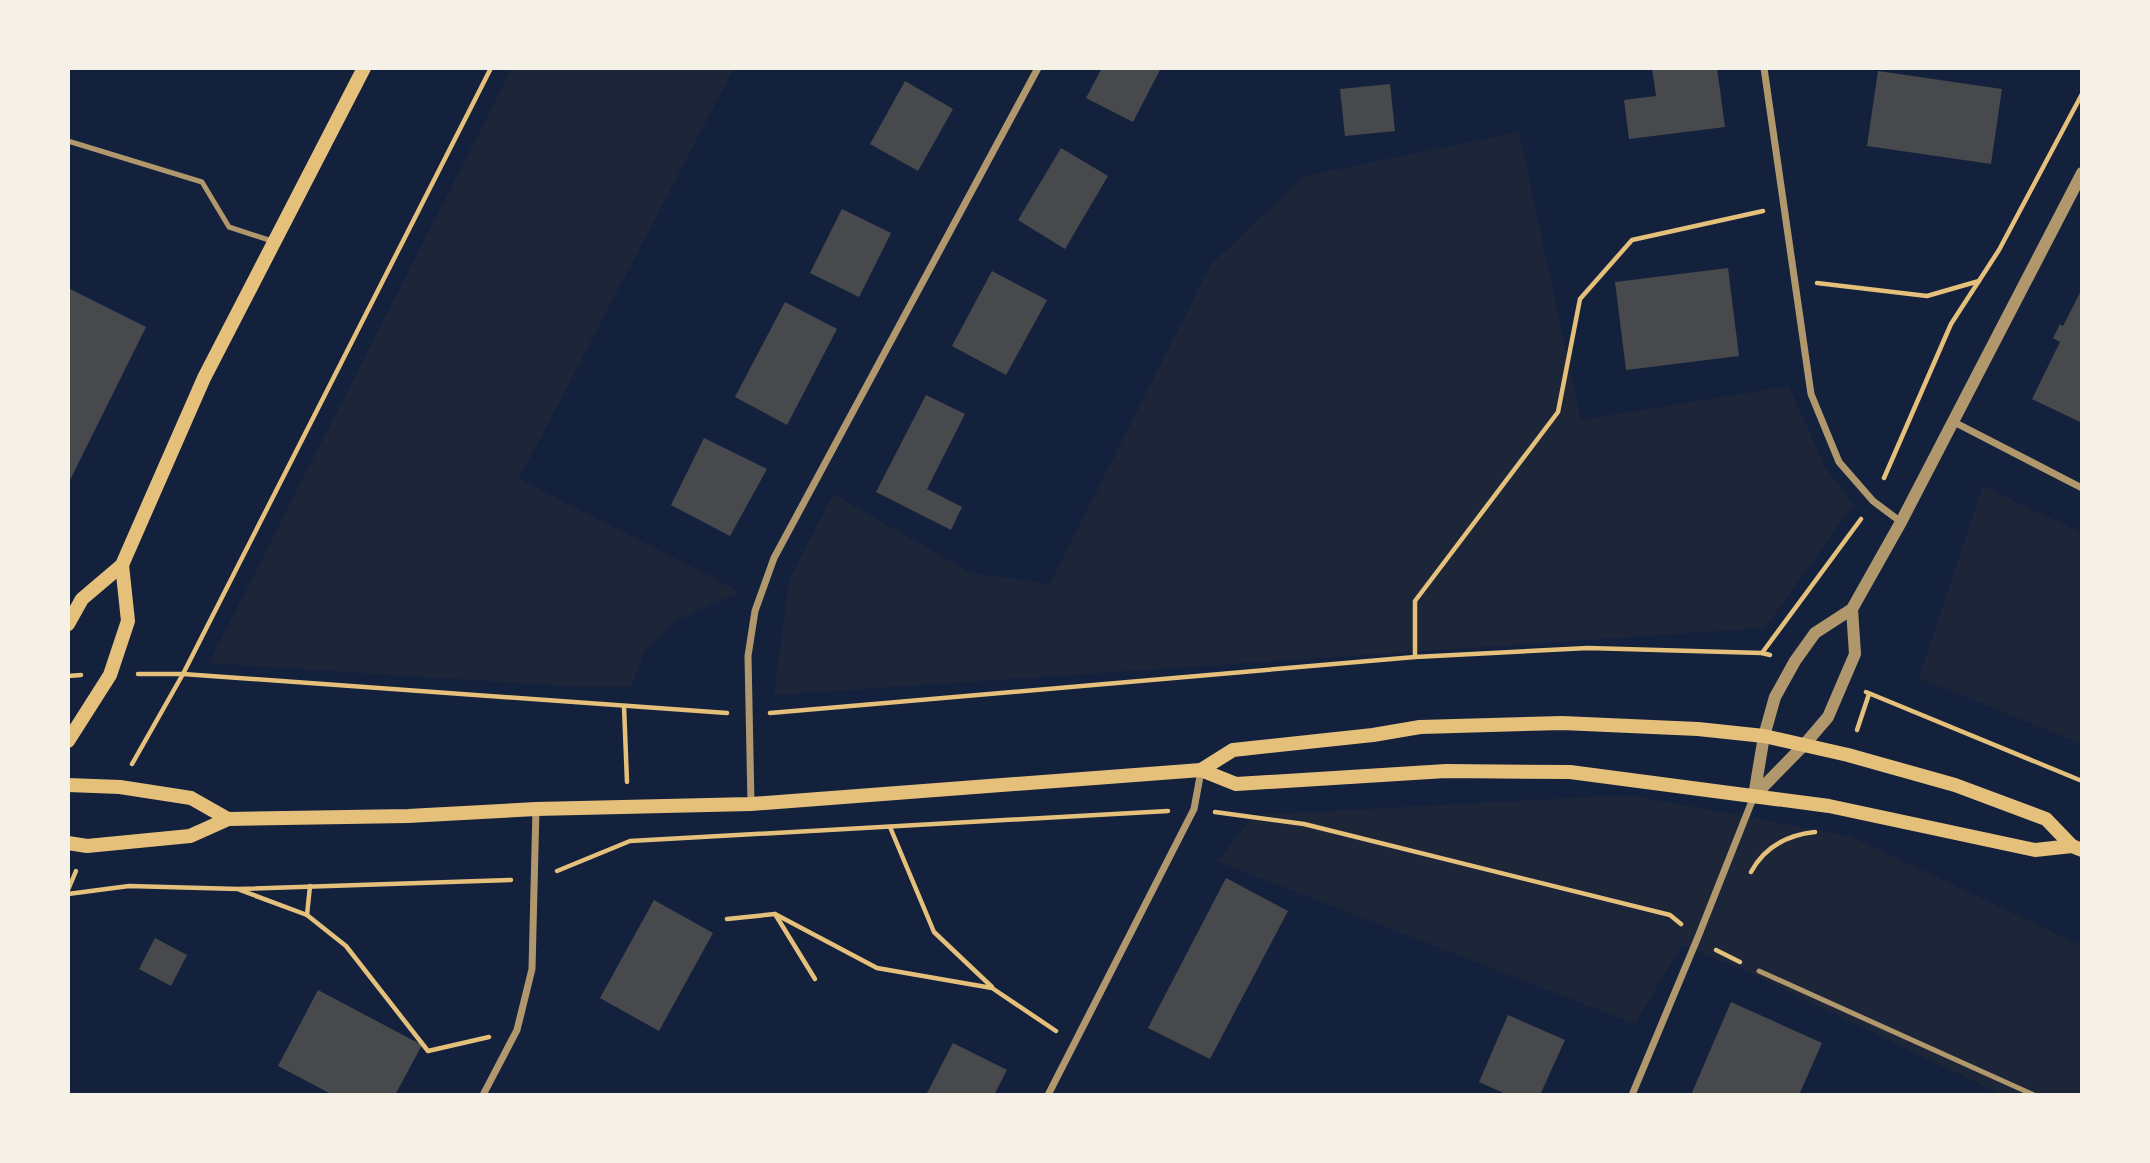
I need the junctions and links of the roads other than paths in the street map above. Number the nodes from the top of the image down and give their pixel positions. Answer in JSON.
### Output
{"nodes":[{"id":1,"x":364,"y":68,"type":"edge"},
{"id":2,"x":1038,"y":68,"type":"edge"},
{"id":3,"x":1763,"y":68,"type":"edge"},
{"id":4,"x":68,"y":141,"type":"edge"},
{"id":5,"x":2082,"y":173,"type":"edge"},
{"id":6,"x":274,"y":242,"type":"junction"},
{"id":7,"x":1952,"y":421,"type":"junction"},
{"id":8,"x":2082,"y":488,"type":"edge"},
{"id":9,"x":1901,"y":522,"type":"junction"},
{"id":10,"x":122,"y":565,"type":"junction"},
{"id":11,"x":1852,"y":609,"type":"junction"},
{"id":12,"x":68,"y":624,"type":"edge"},
{"id":13,"x":1764,"y":736,"type":"junction"},
{"id":14,"x":68,"y":741,"type":"edge"},
{"id":15,"x":1804,"y":745,"type":"junction"},
{"id":16,"x":1201,"y":770,"type":"junction"},
{"id":17,"x":68,"y":785,"type":"edge"},
{"id":18,"x":1754,"y":796,"type":"junction"},
{"id":19,"x":751,"y":804,"type":"junction"},
{"id":20,"x":536,"y":809,"type":"junction"},
{"id":21,"x":228,"y":819,"type":"junction"},
{"id":22,"x":68,"y":843,"type":"edge"},
{"id":23,"x":2077,"y":848,"type":"edge"},
{"id":24,"x":1759,"y":971,"type":"road end"},
{"id":25,"x":483,"y":1095,"type":"edge"},
{"id":26,"x":1048,"y":1095,"type":"edge"},
{"id":27,"x":1632,"y":1095,"type":"edge"},
{"id":28,"x":2034,"y":1095,"type":"edge"}],
"edges":[{"from":1,"to":6,"type":"main road"},
{"from":2,"to":19,"type":"street"},
{"from":3,"to":9,"type":"street"},
{"from":4,"to":6,"type":"lane"},
{"from":5,"to":7,"type":"street"},
{"from":6,"to":10,"type":"main road"},
{"from":7,"to":8,"type":"street"},
{"from":7,"to":9,"type":"street"},
{"from":9,"to":11,"type":"street"},
{"from":10,"to":12,"type":"main road"},
{"from":10,"to":14,"type":"main road"},
{"from":11,"to":13,"type":"street"},
{"from":11,"to":15,"type":"street"},
{"from":13,"to":15,"type":"main road"},
{"from":13,"to":16,"type":"main road"},
{"from":13,"to":18,"type":"street"},
{"from":15,"to":18,"type":"street"},
{"from":15,"to":23,"type":"main road"},
{"from":16,"to":18,"type":"main road"},
{"from":16,"to":19,"type":"main road"},
{"from":16,"to":26,"type":"street"},
{"from":17,"to":21,"type":"main road"},
{"from":18,"to":23,"type":"main road"},
{"from":18,"to":27,"type":"street"},
{"from":19,"to":20,"type":"main road"},
{"from":20,"to":21,"type":"main road"},
{"from":20,"to":25,"type":"street"},
{"from":21,"to":22,"type":"main road"},
{"from":24,"to":28,"type":"lane"}]}
